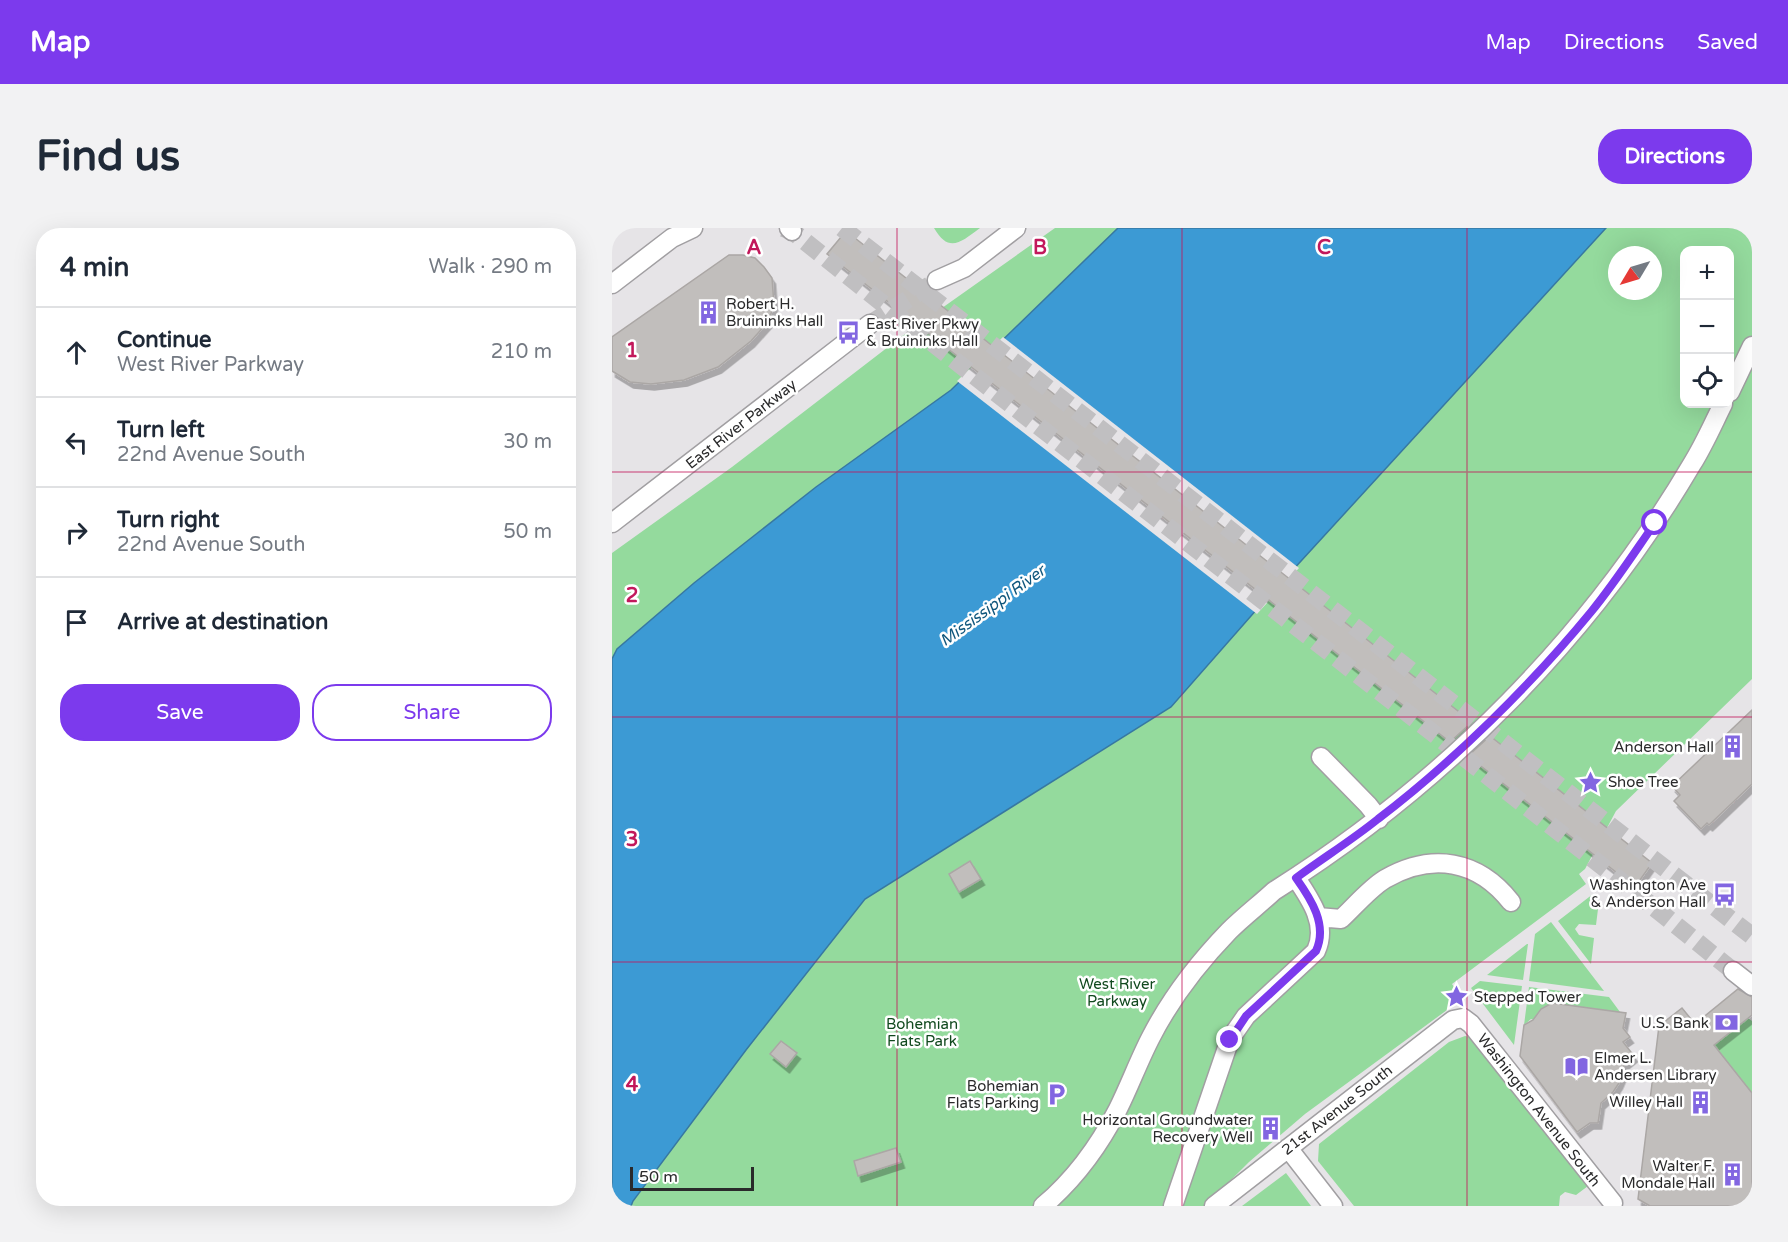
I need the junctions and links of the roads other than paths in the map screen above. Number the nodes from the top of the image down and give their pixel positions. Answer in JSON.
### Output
{"nodes":[{"id":1,"x":693,"y":228,"type":"edge"},
{"id":2,"x":1016,"y":228,"type":"edge"},
{"id":3,"x":937,"y":280,"type":"tunnel mouth"},
{"id":4,"x":612,"y":284,"type":"edge"},
{"id":5,"x":870,"y":324,"type":"tunnel mouth"},
{"id":6,"x":1752,"y":346,"type":"edge"},
{"id":7,"x":1734,"y":384,"type":"edge"},
{"id":8,"x":1721,"y":408,"type":"edge"},
{"id":9,"x":612,"y":523,"type":"edge"},
{"id":10,"x":1321,"y":757,"type":"dead end"},
{"id":11,"x":1379,"y":819,"type":"junction"},
{"id":12,"x":1296,"y":878,"type":"junction"},
{"id":13,"x":1511,"y":902,"type":"dead end"},
{"id":14,"x":1318,"y":917,"type":"junction"},
{"id":15,"x":1733,"y":971,"type":"tunnel mouth"},
{"id":16,"x":1752,"y":986,"type":"edge"},
{"id":17,"x":1463,"y":1018,"type":"joint"},
{"id":18,"x":1288,"y":1148,"type":"junction"},
{"id":19,"x":1612,"y":1203,"type":"dead end"},
{"id":20,"x":1043,"y":1206,"type":"edge"},
{"id":21,"x":1173,"y":1206,"type":"edge"},
{"id":22,"x":1214,"y":1206,"type":"edge"},
{"id":23,"x":1333,"y":1206,"type":"edge"}],
"edges":[{"from":1,"to":4,"type":"street"},
{"from":2,"to":3,"type":"street"},
{"from":5,"to":9,"type":"street","name":"East River Parkway"},
{"from":6,"to":7,"type":"street"},
{"from":8,"to":11,"type":"street"},
{"from":10,"to":11,"type":"street"},
{"from":11,"to":12,"type":"street"},
{"from":12,"to":14,"type":"street"},
{"from":12,"to":20,"type":"street"},
{"from":13,"to":14,"type":"street"},
{"from":14,"to":21,"type":"street"},
{"from":15,"to":16,"type":"street"},
{"from":17,"to":18,"type":"street","name":"21st Avenue South"},
{"from":17,"to":19,"type":"street","name":"Washington Avenue South"},
{"from":18,"to":22,"type":"street","name":"21st Avenue South"},
{"from":18,"to":23,"type":"street"}]}
